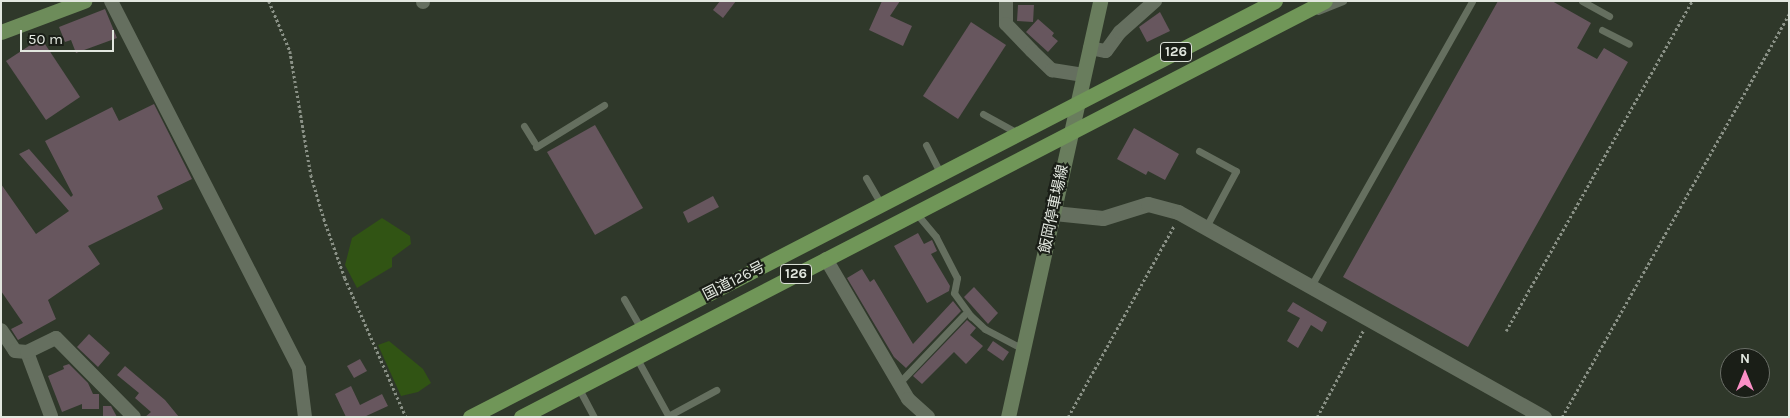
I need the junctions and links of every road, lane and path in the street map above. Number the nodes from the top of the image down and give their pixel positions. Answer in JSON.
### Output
{"nodes":[{"id":1,"x":84,"y":1,"type":"edge"},
{"id":2,"x":111,"y":1,"type":"edge"},
{"id":3,"x":270,"y":1,"type":"edge"},
{"id":4,"x":1006,"y":1,"type":"edge"},
{"id":5,"x":1100,"y":1,"type":"edge"},
{"id":6,"x":1155,"y":1,"type":"edge"},
{"id":7,"x":1275,"y":1,"type":"edge"},
{"id":8,"x":1324,"y":1,"type":"edge"},
{"id":9,"x":1343,"y":1,"type":"edge"},
{"id":10,"x":1472,"y":1,"type":"edge"},
{"id":11,"x":1582,"y":1,"type":"edge"},
{"id":12,"x":1692,"y":1,"type":"edge"},
{"id":13,"x":1789,"y":14,"type":"edge"},
{"id":14,"x":1609,"y":16,"type":"dead end"},
{"id":15,"x":1290,"y":19,"type":"junction"},
{"id":16,"x":1602,"y":30,"type":"dead end"},
{"id":17,"x":1,"y":32,"type":"edge"},
{"id":18,"x":1628,"y":44,"type":"dead end"},
{"id":19,"x":1090,"y":48,"type":"junction"},
{"id":20,"x":1084,"y":75,"type":"junction"},
{"id":21,"x":1078,"y":103,"type":"junction"},
{"id":22,"x":604,"y":105,"type":"dead end"},
{"id":23,"x":983,"y":114,"type":"dead end"},
{"id":24,"x":524,"y":126,"type":"dead end"},
{"id":25,"x":1072,"y":132,"type":"junction"},
{"id":26,"x":1018,"y":134,"type":"junction"},
{"id":27,"x":926,"y":145,"type":"dead end"},
{"id":28,"x":1199,"y":151,"type":"dead end"},
{"id":29,"x":941,"y":174,"type":"junction"},
{"id":30,"x":866,"y":178,"type":"dead end"},
{"id":31,"x":882,"y":205,"type":"junction"},
{"id":32,"x":915,"y":212,"type":"junction"},
{"id":33,"x":1054,"y":213,"type":"junction"},
{"id":34,"x":1181,"y":214,"type":"junction"},
{"id":35,"x":1206,"y":227,"type":"junction"},
{"id":36,"x":826,"y":258,"type":"junction"},
{"id":37,"x":1311,"y":286,"type":"junction"},
{"id":38,"x":624,"y":299,"type":"dead end"},
{"id":39,"x":964,"y":315,"type":"dead end"},
{"id":40,"x":1370,"y":319,"type":"junction"},
{"id":41,"x":641,"y":329,"type":"junction"},
{"id":42,"x":1,"y":330,"type":"edge"},
{"id":43,"x":1506,"y":331,"type":"dead end"},
{"id":44,"x":1023,"y":349,"type":"junction"},
{"id":45,"x":27,"y":352,"type":"junction"},
{"id":46,"x":636,"y":357,"type":"junction"},
{"id":47,"x":900,"y":383,"type":"junction"},
{"id":48,"x":578,"y":387,"type":"junction"},
{"id":49,"x":716,"y":390,"type":"dead end"},
{"id":50,"x":50,"y":416,"type":"edge"},
{"id":51,"x":668,"y":416,"type":"edge"},
{"id":52,"x":134,"y":417,"type":"edge"},
{"id":53,"x":305,"y":417,"type":"edge"},
{"id":54,"x":406,"y":417,"type":"edge"},
{"id":55,"x":470,"y":417,"type":"edge"},
{"id":56,"x":521,"y":417,"type":"edge"},
{"id":57,"x":594,"y":417,"type":"edge"},
{"id":58,"x":928,"y":417,"type":"edge"},
{"id":59,"x":1008,"y":417,"type":"edge"},
{"id":60,"x":1068,"y":417,"type":"edge"},
{"id":61,"x":1317,"y":417,"type":"edge"},
{"id":62,"x":1544,"y":417,"type":"edge"},
{"id":63,"x":1562,"y":417,"type":"edge"}],
"edges":[{"from":1,"to":17,"type":"main road"},
{"from":2,"to":53,"type":"street"},
{"from":3,"to":54,"type":"path"},
{"from":4,"to":20,"type":"street"},
{"from":5,"to":19,"type":"main road","name":"飯岡停車場線"},
{"from":6,"to":19,"type":"street"},
{"from":7,"to":21,"type":"highway","number":"126"},
{"from":8,"to":15,"type":"highway","number":"126"},
{"from":9,"to":15,"type":"lane"},
{"from":10,"to":37,"type":"lane"},
{"from":11,"to":14,"type":"lane"},
{"from":12,"to":43,"type":"path"},
{"from":13,"to":63,"type":"path"},
{"from":15,"to":25,"type":"highway","number":"126"},
{"from":16,"to":18,"type":"lane"},
{"from":19,"to":20,"type":"main road","name":"飯岡停車場線"},
{"from":20,"to":21,"type":"main road","name":"飯岡停車場線"},
{"from":21,"to":25,"type":"main road","name":"飯岡停車場線"},
{"from":21,"to":26,"type":"highway","name":"国道126号","number":"126"},
{"from":22,"to":24,"type":"lane"},
{"from":23,"to":26,"type":"lane"},
{"from":25,"to":32,"type":"highway","name":"国道126号","number":"126"},
{"from":25,"to":33,"type":"main road","name":"飯岡停車場線"},
{"from":26,"to":29,"type":"highway","name":"国道126号","number":"126"},
{"from":27,"to":29,"type":"lane"},
{"from":28,"to":35,"type":"lane"},
{"from":29,"to":31,"type":"highway","name":"国道126号","number":"126"},
{"from":30,"to":31,"type":"lane"},
{"from":31,"to":41,"type":"highway","name":"国道126号","number":"126"},
{"from":32,"to":36,"type":"highway","name":"国道126号","number":"126"},
{"from":32,"to":44,"type":"lane"},
{"from":33,"to":34,"type":"street"},
{"from":33,"to":44,"type":"main road","name":"飯岡停車場線"},
{"from":34,"to":35,"type":"street"},
{"from":34,"to":60,"type":"path"},
{"from":35,"to":37,"type":"street"},
{"from":36,"to":46,"type":"highway","name":"国道126号","number":"126"},
{"from":36,"to":47,"type":"street"},
{"from":37,"to":40,"type":"street"},
{"from":38,"to":41,"type":"lane"},
{"from":39,"to":47,"type":"lane"},
{"from":40,"to":61,"type":"path"},
{"from":40,"to":62,"type":"street"},
{"from":41,"to":55,"type":"highway","name":"国道126号","number":"126"},
{"from":42,"to":45,"type":"street"},
{"from":44,"to":59,"type":"main road","name":"飯岡停車場線"},
{"from":45,"to":50,"type":"street"},
{"from":45,"to":52,"type":"street"},
{"from":46,"to":48,"type":"highway","name":"国道126号","number":"126"},
{"from":46,"to":51,"type":"lane"},
{"from":47,"to":58,"type":"street"},
{"from":48,"to":56,"type":"highway","name":"国道126号","number":"126"},
{"from":48,"to":57,"type":"lane"},
{"from":49,"to":51,"type":"lane"}]}
